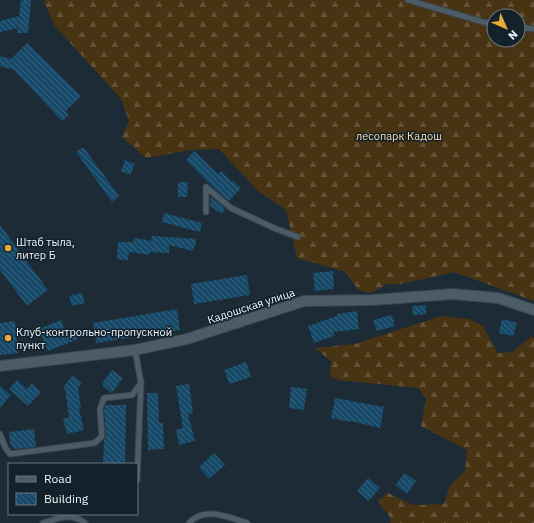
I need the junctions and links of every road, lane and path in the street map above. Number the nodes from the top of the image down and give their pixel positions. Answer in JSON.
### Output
{"nodes":[{"id":1,"x":408,"y":0,"type":"edge"},
{"id":2,"x":486,"y":22,"type":"edge"},
{"id":3,"x":206,"y":212,"type":"dead end"},
{"id":4,"x":298,"y":237,"type":"dead end"},
{"id":5,"x":534,"y":310,"type":"edge"},
{"id":6,"x":135,"y":350,"type":"junction"},
{"id":7,"x":0,"y":366,"type":"edge"},
{"id":8,"x":141,"y":383,"type":"junction"},
{"id":9,"x":0,"y":434,"type":"edge"},
{"id":10,"x":138,"y":463,"type":"edge"},
{"id":11,"x":43,"y":523,"type":"edge"},
{"id":12,"x":85,"y":523,"type":"edge"},
{"id":13,"x":189,"y":523,"type":"edge"},
{"id":14,"x":247,"y":523,"type":"edge"}],
"edges":[{"from":1,"to":2,"type":"lane"},
{"from":3,"to":4,"type":"lane"},
{"from":5,"to":6,"type":"street","name":"Кадошская улица"},
{"from":6,"to":7,"type":"street","name":"Кадошская улица"},
{"from":6,"to":8,"type":"lane"},
{"from":8,"to":9,"type":"lane"},
{"from":8,"to":10,"type":"lane"},
{"from":11,"to":12,"type":"lane"},
{"from":13,"to":14,"type":"lane"}]}
